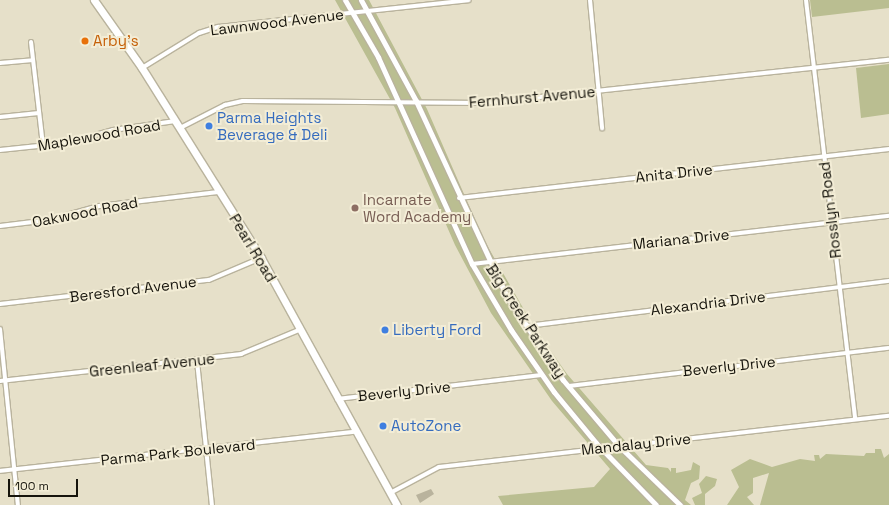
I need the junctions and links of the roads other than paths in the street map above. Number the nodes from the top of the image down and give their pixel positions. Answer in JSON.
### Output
{"nodes":[{"id":1,"x":94,"y":0,"type":"edge"},
{"id":2,"x":345,"y":0,"type":"edge"},
{"id":3,"x":361,"y":0,"type":"edge"},
{"id":4,"x":469,"y":0,"type":"edge"},
{"id":5,"x":590,"y":0,"type":"edge"},
{"id":6,"x":806,"y":0,"type":"edge"},
{"id":7,"x":368,"y":11,"type":"junction"},
{"id":8,"x":353,"y":13,"type":"junction"},
{"id":9,"x":31,"y":42,"type":"dead end"},
{"id":10,"x":33,"y":60,"type":"junction"},
{"id":11,"x":889,"y":60,"type":"edge"},
{"id":12,"x":0,"y":63,"type":"edge"},
{"id":13,"x":142,"y":68,"type":"junction"},
{"id":14,"x":814,"y":68,"type":"junction"},
{"id":15,"x":600,"y":92,"type":"junction"},
{"id":16,"x":416,"y":101,"type":"junction"},
{"id":17,"x":398,"y":102,"type":"junction"},
{"id":18,"x":39,"y":113,"type":"junction"},
{"id":19,"x":0,"y":117,"type":"edge"},
{"id":20,"x":175,"y":121,"type":"junction"},
{"id":21,"x":180,"y":128,"type":"junction"},
{"id":22,"x":602,"y":128,"type":"dead end"},
{"id":23,"x":43,"y":146,"type":"junction"},
{"id":24,"x":889,"y":149,"type":"edge"},
{"id":25,"x":0,"y":150,"type":"edge"},
{"id":26,"x":824,"y":156,"type":"junction"},
{"id":27,"x":218,"y":192,"type":"junction"},
{"id":28,"x":459,"y":198,"type":"junction"},
{"id":29,"x":889,"y":216,"type":"edge"},
{"id":30,"x":832,"y":222,"type":"junction"},
{"id":31,"x":0,"y":226,"type":"edge"},
{"id":32,"x":261,"y":258,"type":"junction"},
{"id":33,"x":487,"y":261,"type":"junction"},
{"id":34,"x":472,"y":264,"type":"junction"},
{"id":35,"x":889,"y":282,"type":"edge"},
{"id":36,"x":840,"y":287,"type":"junction"},
{"id":37,"x":0,"y":304,"type":"edge"},
{"id":38,"x":527,"y":326,"type":"junction"},
{"id":39,"x":0,"y":329,"type":"edge"},
{"id":40,"x":299,"y":330,"type":"junction"},
{"id":41,"x":889,"y":348,"type":"edge"},
{"id":42,"x":848,"y":353,"type":"junction"},
{"id":43,"x":197,"y":361,"type":"junction"},
{"id":44,"x":542,"y":375,"type":"junction"},
{"id":45,"x":5,"y":380,"type":"junction"},
{"id":46,"x":0,"y":381,"type":"edge"},
{"id":47,"x":569,"y":386,"type":"junction"},
{"id":48,"x":337,"y":399,"type":"junction"},
{"id":49,"x":889,"y":416,"type":"edge"},
{"id":50,"x":854,"y":419,"type":"junction"},
{"id":51,"x":355,"y":432,"type":"junction"},
{"id":52,"x":619,"y":446,"type":"junction"},
{"id":53,"x":601,"y":448,"type":"junction"},
{"id":54,"x":206,"y":449,"type":"junction"},
{"id":55,"x":15,"y":470,"type":"junction"},
{"id":56,"x":0,"y":471,"type":"edge"},
{"id":57,"x":390,"y":493,"type":"junction"},
{"id":58,"x":18,"y":505,"type":"edge"},
{"id":59,"x":212,"y":505,"type":"edge"},
{"id":60,"x":397,"y":505,"type":"edge"},
{"id":61,"x":656,"y":505,"type":"edge"},
{"id":62,"x":680,"y":505,"type":"edge"}],
"edges":[{"from":1,"to":13,"type":"main road","name":"Pearl Road"},
{"from":2,"to":8,"type":"street","name":"Big Creek Parkway"},
{"from":3,"to":7,"type":"street","name":"Big Creek Parkway"},
{"from":4,"to":7,"type":"street","name":"Lawnwood Avenue"},
{"from":5,"to":15,"type":"street"},
{"from":6,"to":14,"type":"street","name":"Rosslyn Road"},
{"from":7,"to":8,"type":"street","name":"Lawnwood Avenue"},
{"from":7,"to":16,"type":"street","name":"Big Creek Parkway"},
{"from":8,"to":13,"type":"street","name":"Lawnwood Avenue"},
{"from":8,"to":17,"type":"street","name":"Big Creek Parkway"},
{"from":9,"to":10,"type":"street"},
{"from":10,"to":12,"type":"street"},
{"from":10,"to":18,"type":"street"},
{"from":11,"to":14,"type":"street","name":"Fernhurst Avenue"},
{"from":13,"to":20,"type":"main road","name":"Pearl Road"},
{"from":14,"to":15,"type":"street","name":"Fernhurst Avenue"},
{"from":14,"to":26,"type":"street","name":"Rosslyn Road"},
{"from":15,"to":16,"type":"street","name":"Fernhurst Avenue"},
{"from":15,"to":22,"type":"street"},
{"from":16,"to":17,"type":"street","name":"Fernhurst Avenue"},
{"from":16,"to":28,"type":"street","name":"Big Creek Parkway"},
{"from":17,"to":21,"type":"street","name":"Fernhurst Avenue"},
{"from":17,"to":34,"type":"street","name":"Big Creek Parkway"},
{"from":18,"to":19,"type":"street"},
{"from":18,"to":23,"type":"street"},
{"from":20,"to":21,"type":"main road","name":"Pearl Road"},
{"from":20,"to":23,"type":"street","name":"Maplewood Road"},
{"from":21,"to":27,"type":"main road","name":"Pearl Road"},
{"from":23,"to":25,"type":"street","name":"Maplewood Road"},
{"from":24,"to":26,"type":"street","name":"Anita Drive"},
{"from":26,"to":28,"type":"street","name":"Anita Drive"},
{"from":26,"to":30,"type":"street","name":"Rosslyn Road"},
{"from":27,"to":31,"type":"street","name":"Oakwood Road"},
{"from":27,"to":32,"type":"main road","name":"Pearl Road"},
{"from":28,"to":33,"type":"street","name":"Big Creek Parkway"},
{"from":29,"to":30,"type":"street","name":"Mariana Drive"},
{"from":30,"to":33,"type":"street","name":"Mariana Drive"},
{"from":30,"to":36,"type":"street","name":"Rosslyn Road"},
{"from":32,"to":37,"type":"street","name":"Beresford Avenue"},
{"from":32,"to":40,"type":"main road","name":"Pearl Road"},
{"from":33,"to":34,"type":"street","name":"Mariana Drive"},
{"from":33,"to":38,"type":"street","name":"Big Creek Parkway"},
{"from":34,"to":44,"type":"street","name":"Big Creek Parkway"},
{"from":35,"to":36,"type":"street","name":"Alexandria Drive"},
{"from":36,"to":38,"type":"street","name":"Alexandria Drive"},
{"from":36,"to":42,"type":"street","name":"Rosslyn Road"},
{"from":38,"to":47,"type":"street","name":"Big Creek Parkway"},
{"from":39,"to":45,"type":"street"},
{"from":40,"to":43,"type":"street","name":"Greenleaf Avenue"},
{"from":40,"to":48,"type":"main road","name":"Pearl Road"},
{"from":41,"to":42,"type":"street","name":"Beverly Drive"},
{"from":42,"to":47,"type":"street","name":"Beverly Drive"},
{"from":42,"to":50,"type":"street","name":"Rosslyn Road"},
{"from":43,"to":45,"type":"street","name":"Greenleaf Avenue"},
{"from":43,"to":54,"type":"street"},
{"from":44,"to":48,"type":"street","name":"Beverly Drive"},
{"from":44,"to":53,"type":"street","name":"Big Creek Parkway"},
{"from":45,"to":46,"type":"street","name":"Greenleaf Avenue"},
{"from":45,"to":55,"type":"street"},
{"from":47,"to":52,"type":"street","name":"Big Creek Parkway"},
{"from":48,"to":51,"type":"main road","name":"Pearl Road"},
{"from":49,"to":50,"type":"street","name":"Mandalay Drive"},
{"from":50,"to":52,"type":"street","name":"Mandalay Drive"},
{"from":51,"to":54,"type":"street","name":"Parma Park Boulevard"},
{"from":51,"to":57,"type":"main road","name":"Pearl Road"},
{"from":52,"to":53,"type":"street","name":"Mandalay Drive"},
{"from":52,"to":62,"type":"street","name":"Big Creek Parkway"},
{"from":53,"to":57,"type":"street","name":"Mandalay Drive"},
{"from":53,"to":61,"type":"street","name":"Big Creek Parkway"},
{"from":54,"to":55,"type":"street","name":"Parma Park Boulevard"},
{"from":54,"to":59,"type":"street"},
{"from":55,"to":56,"type":"street","name":"Parma Park Boulevard"},
{"from":55,"to":58,"type":"street"},
{"from":57,"to":60,"type":"main road","name":"Pearl Road"}]}
